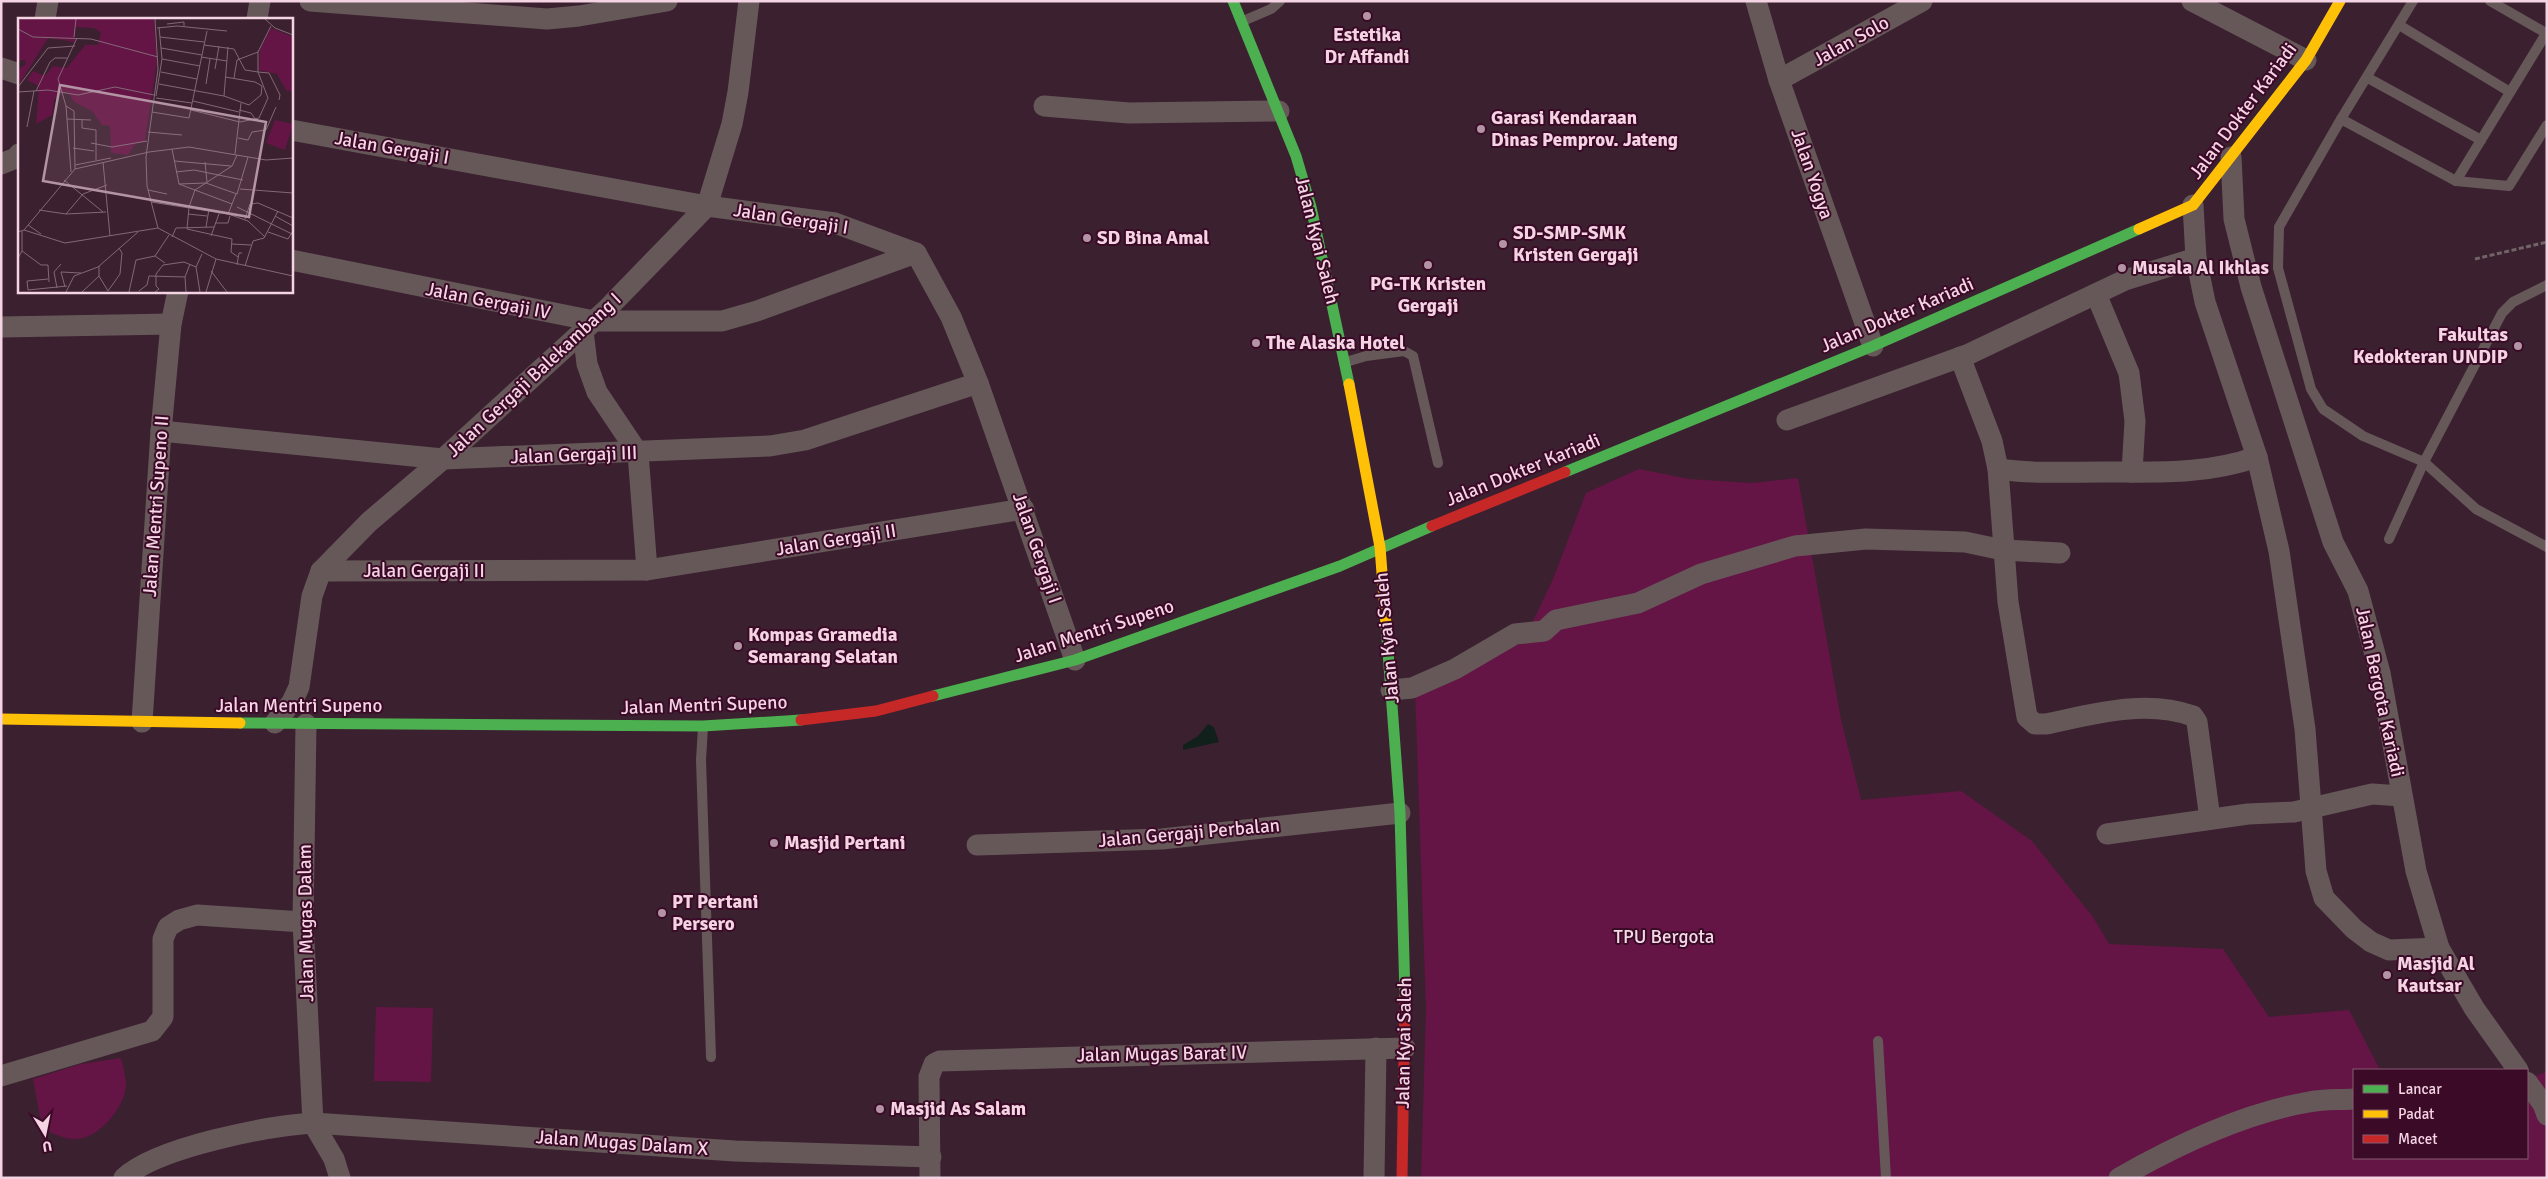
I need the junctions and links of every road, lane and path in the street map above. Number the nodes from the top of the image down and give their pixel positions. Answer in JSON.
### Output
{"nodes":[{"id":1,"x":48,"y":1,"type":"edge"},
{"id":2,"x":260,"y":1,"type":"edge"},
{"id":3,"x":310,"y":1,"type":"edge"},
{"id":4,"x":667,"y":1,"type":"edge"},
{"id":5,"x":749,"y":1,"type":"edge"},
{"id":6,"x":1233,"y":1,"type":"edge"},
{"id":7,"x":1280,"y":1,"type":"edge"},
{"id":8,"x":1756,"y":1,"type":"edge"},
{"id":9,"x":1922,"y":1,"type":"edge"},
{"id":10,"x":2192,"y":1,"type":"edge"},
{"id":11,"x":2340,"y":1,"type":"edge"},
{"id":12,"x":2413,"y":1,"type":"edge"},
{"id":13,"x":2490,"y":1,"type":"edge"},
{"id":14,"x":370,"y":4,"type":"edge"},
{"id":15,"x":498,"y":8,"type":"edge"},
{"id":16,"x":45,"y":18,"type":"edge"},
{"id":17,"x":257,"y":18,"type":"edge"},
{"id":18,"x":1242,"y":22,"type":"junction"},
{"id":19,"x":2399,"y":26,"type":"junction"},
{"id":20,"x":2546,"y":32,"type":"edge"},
{"id":21,"x":2306,"y":60,"type":"junction"},
{"id":22,"x":1,"y":68,"type":"edge"},
{"id":23,"x":18,"y":74,"type":"edge"},
{"id":24,"x":2368,"y":78,"type":"junction"},
{"id":25,"x":1779,"y":80,"type":"junction"},
{"id":26,"x":2510,"y":92,"type":"junction"},
{"id":27,"x":1044,"y":106,"type":"dead end"},
{"id":28,"x":1278,"y":111,"type":"junction"},
{"id":29,"x":2341,"y":119,"type":"junction"},
{"id":30,"x":2547,"y":126,"type":"edge"},
{"id":31,"x":292,"y":130,"type":"edge"},
{"id":32,"x":2481,"y":140,"type":"junction"},
{"id":33,"x":18,"y":155,"type":"edge"},
{"id":34,"x":2231,"y":157,"type":"junction"},
{"id":35,"x":1,"y":164,"type":"edge"},
{"id":36,"x":2456,"y":181,"type":"junction"},
{"id":37,"x":2193,"y":205,"type":"junction"},
{"id":38,"x":707,"y":206,"type":"junction"},
{"id":39,"x":2547,"y":242,"type":"edge"},
{"id":40,"x":916,"y":253,"type":"junction"},
{"id":41,"x":2196,"y":258,"type":"junction"},
{"id":42,"x":2475,"y":259,"type":"dead end"},
{"id":43,"x":292,"y":260,"type":"edge"},
{"id":44,"x":2547,"y":285,"type":"edge"},
{"id":45,"x":178,"y":292,"type":"edge"},
{"id":46,"x":2096,"y":294,"type":"junction"},
{"id":47,"x":171,"y":324,"type":"junction"},
{"id":48,"x":588,"y":326,"type":"junction"},
{"id":49,"x":1,"y":327,"type":"edge"},
{"id":50,"x":1873,"y":346,"type":"junction"},
{"id":51,"x":1960,"y":357,"type":"junction"},
{"id":52,"x":1345,"y":362,"type":"junction"},
{"id":53,"x":978,"y":384,"type":"junction"},
{"id":54,"x":1786,"y":420,"type":"dead end"},
{"id":55,"x":161,"y":431,"type":"junction"},
{"id":56,"x":638,"y":453,"type":"junction"},
{"id":57,"x":2257,"y":457,"type":"junction"},
{"id":58,"x":443,"y":459,"type":"junction"},
{"id":59,"x":2424,"y":462,"type":"junction"},
{"id":60,"x":1438,"y":463,"type":"dead end"},
{"id":61,"x":1998,"y":469,"type":"junction"},
{"id":62,"x":2132,"y":472,"type":"junction"},
{"id":63,"x":1024,"y":509,"type":"junction"},
{"id":64,"x":2390,"y":539,"type":"dead end"},
{"id":65,"x":1380,"y":547,"type":"junction"},
{"id":66,"x":2547,"y":547,"type":"edge"},
{"id":67,"x":2002,"y":550,"type":"junction"},
{"id":68,"x":2060,"y":553,"type":"dead end"},
{"id":69,"x":647,"y":570,"type":"junction"},
{"id":70,"x":321,"y":571,"type":"junction"},
{"id":71,"x":1076,"y":660,"type":"junction"},
{"id":72,"x":1391,"y":690,"type":"junction"},
{"id":73,"x":1,"y":719,"type":"edge"},
{"id":74,"x":142,"y":722,"type":"junction"},
{"id":75,"x":275,"y":723,"type":"junction"},
{"id":76,"x":306,"y":724,"type":"junction"},
{"id":77,"x":703,"y":726,"type":"junction"},
{"id":78,"x":2402,"y":796,"type":"junction"},
{"id":79,"x":2311,"y":808,"type":"junction"},
{"id":80,"x":1400,"y":813,"type":"junction"},
{"id":81,"x":2210,"y":820,"type":"junction"},
{"id":82,"x":2107,"y":834,"type":"dead end"},
{"id":83,"x":977,"y":845,"type":"dead end"},
{"id":84,"x":303,"y":922,"type":"junction"},
{"id":85,"x":2439,"y":948,"type":"junction"},
{"id":86,"x":1878,"y":1041,"type":"dead end"},
{"id":87,"x":1376,"y":1048,"type":"junction"},
{"id":88,"x":1405,"y":1048,"type":"junction"},
{"id":89,"x":710,"y":1057,"type":"dead end"},
{"id":90,"x":2517,"y":1069,"type":"edge"},
{"id":91,"x":1,"y":1076,"type":"edge"},
{"id":92,"x":2528,"y":1084,"type":"edge"},
{"id":93,"x":2353,"y":1099,"type":"edge"},
{"id":94,"x":2541,"y":1107,"type":"edge"},
{"id":95,"x":313,"y":1123,"type":"junction"},
{"id":96,"x":930,"y":1167,"type":"edge"},
{"id":97,"x":131,"y":1176,"type":"edge"},
{"id":98,"x":340,"y":1178,"type":"edge"},
{"id":99,"x":1374,"y":1178,"type":"edge"},
{"id":100,"x":1402,"y":1178,"type":"edge"},
{"id":101,"x":1886,"y":1178,"type":"edge"},
{"id":102,"x":2118,"y":1178,"type":"edge"}],
"edges":[{"from":1,"to":16,"type":"street"},
{"from":2,"to":17,"type":"street"},
{"from":3,"to":14,"type":"street"},
{"from":4,"to":15,"type":"street"},
{"from":5,"to":38,"type":"street","name":"Jalan Gergaji Balekambang I"},
{"from":6,"to":18,"type":"main road","name":"Jalan Kyai Saleh"},
{"from":7,"to":18,"type":"lane"},
{"from":8,"to":25,"type":"street","name":"Jalan Yogya"},
{"from":9,"to":25,"type":"street","name":"Jalan Solo"},
{"from":10,"to":21,"type":"street"},
{"from":11,"to":21,"type":"main road","name":"Jalan Dokter Kariadi"},
{"from":12,"to":19,"type":"lane"},
{"from":13,"to":20,"type":"lane"},
{"from":14,"to":15,"type":"street"},
{"from":18,"to":28,"type":"main road","name":"Jalan Kyai Saleh"},
{"from":19,"to":24,"type":"lane"},
{"from":19,"to":26,"type":"lane"},
{"from":20,"to":26,"type":"lane"},
{"from":21,"to":34,"type":"main road","name":"Jalan Dokter Kariadi"},
{"from":22,"to":23,"type":"street"},
{"from":24,"to":29,"type":"lane"},
{"from":24,"to":32,"type":"lane"},
{"from":25,"to":50,"type":"street","name":"Jalan Yogya"},
{"from":26,"to":32,"type":"lane"},
{"from":27,"to":28,"type":"street"},
{"from":28,"to":52,"type":"main road","name":"Jalan Kyai Saleh"},
{"from":29,"to":36,"type":"lane"},
{"from":29,"to":59,"type":"lane"},
{"from":30,"to":36,"type":"lane"},
{"from":31,"to":38,"type":"street","name":"Jalan Gergaji I"},
{"from":32,"to":36,"type":"lane"},
{"from":33,"to":35,"type":"street"},
{"from":34,"to":37,"type":"main road","name":"Jalan Dokter Kariadi"},
{"from":34,"to":78,"type":"street","name":"Jalan Bergota Kariadi"},
{"from":37,"to":41,"type":"street"},
{"from":37,"to":50,"type":"main road","name":"Jalan Dokter Kariadi"},
{"from":38,"to":40,"type":"street","name":"Jalan Gergaji I"},
{"from":38,"to":48,"type":"street","name":"Jalan Gergaji Balekambang I"},
{"from":39,"to":42,"type":"path"},
{"from":40,"to":48,"type":"street","name":"Jalan Gergaji IV"},
{"from":40,"to":53,"type":"street","name":"Jalan Gergaji I"},
{"from":41,"to":46,"type":"street"},
{"from":41,"to":57,"type":"street"},
{"from":43,"to":48,"type":"street","name":"Jalan Gergaji IV"},
{"from":44,"to":59,"type":"lane"},
{"from":45,"to":47,"type":"street","name":"Jalan Mentri Supeno II"},
{"from":46,"to":51,"type":"street"},
{"from":46,"to":62,"type":"street"},
{"from":47,"to":49,"type":"street"},
{"from":47,"to":55,"type":"street","name":"Jalan Mentri Supeno II"},
{"from":48,"to":56,"type":"street"},
{"from":48,"to":58,"type":"street","name":"Jalan Gergaji Balekambang I"},
{"from":50,"to":65,"type":"main road","name":"Jalan Dokter Kariadi"},
{"from":51,"to":54,"type":"street"},
{"from":51,"to":61,"type":"street"},
{"from":52,"to":60,"type":"lane"},
{"from":52,"to":65,"type":"main road","name":"Jalan Kyai Saleh"},
{"from":53,"to":56,"type":"street","name":"Jalan Gergaji III"},
{"from":53,"to":63,"type":"street","name":"Jalan Gergaji I"},
{"from":55,"to":58,"type":"street","name":"Jalan Gergaji III"},
{"from":55,"to":74,"type":"street","name":"Jalan Mentri Supeno II"},
{"from":56,"to":58,"type":"street","name":"Jalan Gergaji III"},
{"from":56,"to":69,"type":"street"},
{"from":57,"to":62,"type":"street"},
{"from":57,"to":79,"type":"street"},
{"from":58,"to":70,"type":"street","name":"Jalan Gergaji Balekambang I"},
{"from":59,"to":64,"type":"lane"},
{"from":59,"to":66,"type":"lane"},
{"from":61,"to":62,"type":"street"},
{"from":61,"to":67,"type":"street"},
{"from":63,"to":69,"type":"street","name":"Jalan Gergaji II"},
{"from":63,"to":71,"type":"street","name":"Jalan Gergaji I"},
{"from":65,"to":71,"type":"main road","name":"Jalan Mentri Supeno"},
{"from":65,"to":72,"type":"main road","name":"Jalan Kyai Saleh"},
{"from":67,"to":68,"type":"street"},
{"from":67,"to":72,"type":"street"},
{"from":67,"to":81,"type":"street"},
{"from":69,"to":70,"type":"street","name":"Jalan Gergaji II"},
{"from":70,"to":75,"type":"street","name":"Jalan Gergaji Balekambang I"},
{"from":71,"to":77,"type":"main road","name":"Jalan Mentri Supeno"},
{"from":72,"to":80,"type":"main road","name":"Jalan Kyai Saleh"},
{"from":73,"to":74,"type":"main road","name":"Jalan Mentri Supeno"},
{"from":74,"to":75,"type":"main road","name":"Jalan Mentri Supeno"},
{"from":75,"to":76,"type":"main road","name":"Jalan Mentri Supeno"},
{"from":76,"to":77,"type":"main road","name":"Jalan Mentri Supeno"},
{"from":76,"to":84,"type":"street","name":"Jalan Mugas Dalam"},
{"from":77,"to":89,"type":"lane"},
{"from":78,"to":79,"type":"street"},
{"from":78,"to":85,"type":"street","name":"Jalan Bergota Kariadi"},
{"from":79,"to":81,"type":"street"},
{"from":79,"to":85,"type":"street"},
{"from":80,"to":83,"type":"street","name":"Jalan Gergaji Perbalan"},
{"from":80,"to":88,"type":"main road","name":"Jalan Kyai Saleh"},
{"from":81,"to":82,"type":"street"},
{"from":84,"to":91,"type":"street"},
{"from":84,"to":95,"type":"street","name":"Jalan Mugas Dalam"},
{"from":85,"to":90,"type":"street","name":"Jalan Bergota Kariadi"},
{"from":86,"to":101,"type":"lane"},
{"from":87,"to":88,"type":"street","name":"Jalan Mugas Barat IV"},
{"from":87,"to":96,"type":"street","name":"Jalan Mugas Barat IV"},
{"from":87,"to":99,"type":"street"},
{"from":88,"to":100,"type":"main road","name":"Jalan Kyai Saleh"},
{"from":92,"to":94,"type":"street"},
{"from":93,"to":102,"type":"street"},
{"from":95,"to":96,"type":"street","name":"Jalan Mugas Dalam X"},
{"from":95,"to":97,"type":"street"},
{"from":95,"to":98,"type":"street","name":"Jalan Mugas Dalam"}]}
